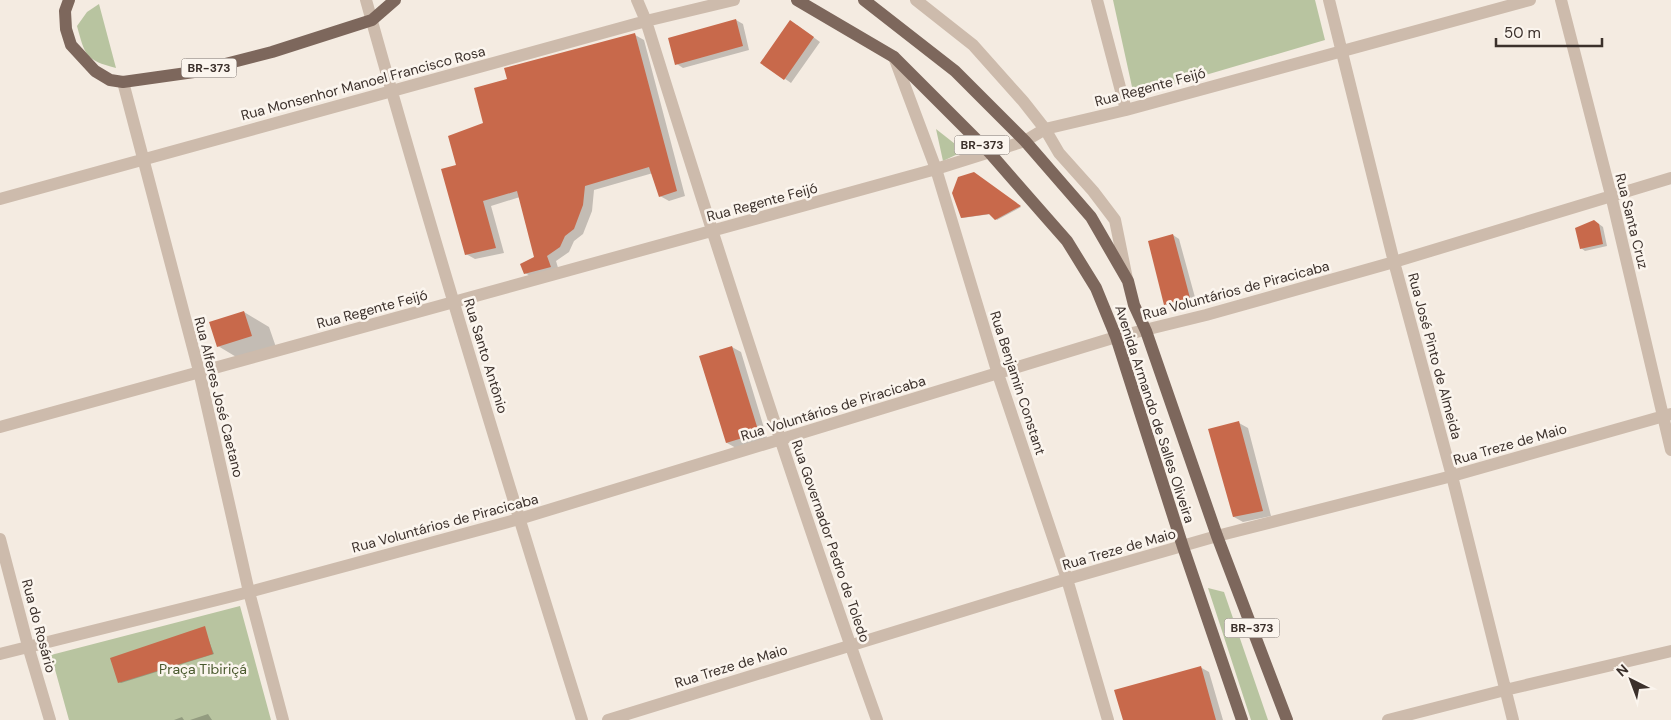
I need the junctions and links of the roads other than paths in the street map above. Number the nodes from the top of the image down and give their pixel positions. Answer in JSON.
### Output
{"nodes":[{"id":1,"x":69,"y":0,"type":"edge"},
{"id":2,"x":366,"y":0,"type":"edge"},
{"id":3,"x":394,"y":0,"type":"edge"},
{"id":4,"x":637,"y":0,"type":"edge"},
{"id":5,"x":734,"y":0,"type":"edge"},
{"id":6,"x":797,"y":0,"type":"edge"},
{"id":7,"x":864,"y":0,"type":"edge"},
{"id":8,"x":916,"y":0,"type":"edge"},
{"id":9,"x":1097,"y":0,"type":"edge"},
{"id":10,"x":1329,"y":0,"type":"edge"},
{"id":11,"x":1530,"y":0,"type":"edge"},
{"id":12,"x":1561,"y":0,"type":"edge"},
{"id":13,"x":372,"y":20,"type":"junction"},
{"id":14,"x":646,"y":21,"type":"junction"},
{"id":15,"x":1342,"y":51,"type":"junction"},
{"id":16,"x":894,"y":57,"type":"junction"},
{"id":17,"x":124,"y":82,"type":"junction"},
{"id":18,"x":392,"y":91,"type":"junction"},
{"id":19,"x":1126,"y":110,"type":"junction"},
{"id":20,"x":1045,"y":130,"type":"junction"},
{"id":21,"x":1025,"y":141,"type":"junction"},
{"id":22,"x":990,"y":153,"type":"junction"},
{"id":23,"x":142,"y":159,"type":"junction"},
{"id":24,"x":936,"y":169,"type":"junction"},
{"id":25,"x":1671,"y":178,"type":"edge"},
{"id":26,"x":1611,"y":195,"type":"junction"},
{"id":27,"x":0,"y":199,"type":"edge"},
{"id":28,"x":711,"y":231,"type":"junction"},
{"id":29,"x":1394,"y":262,"type":"junction"},
{"id":30,"x":1128,"y":281,"type":"junction"},
{"id":31,"x":454,"y":302,"type":"junction"},
{"id":32,"x":1146,"y":331,"type":"junction"},
{"id":33,"x":1116,"y":337,"type":"junction"},
{"id":34,"x":199,"y":372,"type":"junction"},
{"id":35,"x":998,"y":374,"type":"junction"},
{"id":36,"x":1667,"y":415,"type":"edge"},
{"id":37,"x":0,"y":427,"type":"edge"},
{"id":38,"x":780,"y":439,"type":"junction"},
{"id":39,"x":1671,"y":450,"type":"edge"},
{"id":40,"x":1452,"y":476,"type":"junction"},
{"id":41,"x":519,"y":519,"type":"junction"},
{"id":42,"x":1217,"y":536,"type":"junction"},
{"id":43,"x":0,"y":539,"type":"edge"},
{"id":44,"x":1183,"y":547,"type":"junction"},
{"id":45,"x":1067,"y":579,"type":"junction"},
{"id":46,"x":249,"y":592,"type":"junction"},
{"id":47,"x":850,"y":645,"type":"junction"},
{"id":48,"x":28,"y":646,"type":"junction"},
{"id":49,"x":1671,"y":651,"type":"edge"},
{"id":50,"x":0,"y":654,"type":"edge"},
{"id":51,"x":1505,"y":690,"type":"junction"},
{"id":52,"x":50,"y":720,"type":"edge"},
{"id":53,"x":283,"y":720,"type":"edge"},
{"id":54,"x":582,"y":720,"type":"edge"},
{"id":55,"x":608,"y":720,"type":"edge"},
{"id":56,"x":877,"y":720,"type":"edge"},
{"id":57,"x":1108,"y":720,"type":"edge"},
{"id":58,"x":1242,"y":720,"type":"edge"},
{"id":59,"x":1287,"y":720,"type":"edge"},
{"id":60,"x":1388,"y":720,"type":"edge"},
{"id":61,"x":1513,"y":720,"type":"edge"}],
"edges":[{"from":1,"to":17,"type":"main road","number":"BR-373"},
{"from":2,"to":13,"type":"street","name":"Rua Santo Antônio"},
{"from":3,"to":13,"type":"main road","number":"BR-373"},
{"from":4,"to":14,"type":"street","name":"Rua Governador Pedro de Toledo"},
{"from":5,"to":14,"type":"street","name":"Rua Monsenhor Manoel Francisco Rosa"},
{"from":6,"to":16,"type":"main road","name":"Avenida Armando de Salles Oliveira","number":"BR-373"},
{"from":7,"to":21,"type":"main road","name":"Avenida Armando de Salles Oliveira","number":"BR-373"},
{"from":8,"to":20,"type":"street"},
{"from":9,"to":19,"type":"street"},
{"from":10,"to":15,"type":"street","name":"Rua José Pinto de Almeida"},
{"from":11,"to":15,"type":"street","name":"Rua Regente Feijó"},
{"from":12,"to":26,"type":"street","name":"Rua Santa Cruz"},
{"from":13,"to":17,"type":"main road","number":"BR-373"},
{"from":13,"to":18,"type":"street","name":"Rua Santo Antônio"},
{"from":14,"to":18,"type":"street","name":"Rua Monsenhor Manoel Francisco Rosa"},
{"from":14,"to":28,"type":"street","name":"Rua Governador Pedro de Toledo"},
{"from":15,"to":19,"type":"street","name":"Rua Regente Feijó"},
{"from":15,"to":29,"type":"street","name":"Rua José Pinto de Almeida"},
{"from":16,"to":22,"type":"main road","name":"Avenida Armando de Salles Oliveira","number":"BR-373"},
{"from":16,"to":24,"type":"street","name":"Rua Benjamin Constant"},
{"from":17,"to":23,"type":"street","name":"Rua Alferes José Caetano"},
{"from":18,"to":23,"type":"street","name":"Rua Monsenhor Manoel Francisco Rosa"},
{"from":18,"to":31,"type":"street","name":"Rua Santo Antônio"},
{"from":19,"to":20,"type":"street","name":"Rua Regente Feijó"},
{"from":20,"to":21,"type":"street","name":"Rua Regente Feijó"},
{"from":20,"to":30,"type":"street"},
{"from":21,"to":22,"type":"street","name":"Rua Regente Feijó"},
{"from":21,"to":30,"type":"main road","name":"Avenida Armando de Salles Oliveira","number":"BR-373"},
{"from":22,"to":24,"type":"street","name":"Rua Regente Feijó"},
{"from":22,"to":33,"type":"main road","name":"Avenida Armando de Salles Oliveira","number":"BR-373"},
{"from":23,"to":27,"type":"street","name":"Rua Monsenhor Manoel Francisco Rosa"},
{"from":23,"to":34,"type":"street","name":"Rua Alferes José Caetano"},
{"from":24,"to":28,"type":"street","name":"Rua Regente Feijó"},
{"from":24,"to":35,"type":"street","name":"Rua Benjamin Constant"},
{"from":25,"to":26,"type":"street","name":"Rua Voluntários de Piracicaba"},
{"from":26,"to":29,"type":"street","name":"Rua Voluntários de Piracicaba"},
{"from":26,"to":36,"type":"street","name":"Rua Santa Cruz"},
{"from":28,"to":31,"type":"street","name":"Rua Regente Feijó"},
{"from":28,"to":38,"type":"street","name":"Rua Governador Pedro de Toledo"},
{"from":29,"to":32,"type":"street","name":"Rua Voluntários de Piracicaba"},
{"from":29,"to":40,"type":"street","name":"Rua José Pinto de Almeida"},
{"from":30,"to":32,"type":"main road","name":"Avenida Armando de Salles Oliveira","number":"BR-373"},
{"from":31,"to":34,"type":"street","name":"Rua Regente Feijó"},
{"from":31,"to":41,"type":"street","name":"Rua Santo Antônio"},
{"from":32,"to":33,"type":"street","name":"Rua Voluntários de Piracicaba"},
{"from":32,"to":42,"type":"main road","name":"Avenida Armando de Salles Oliveira","number":"BR-373"},
{"from":33,"to":35,"type":"street","name":"Rua Voluntários de Piracicaba"},
{"from":33,"to":44,"type":"main road","name":"Avenida Armando de Salles Oliveira","number":"BR-373"},
{"from":34,"to":37,"type":"street","name":"Rua Regente Feijó"},
{"from":34,"to":46,"type":"street","name":"Rua Alferes José Caetano"},
{"from":35,"to":38,"type":"street","name":"Rua Voluntários de Piracicaba"},
{"from":35,"to":45,"type":"street","name":"Rua Benjamin Constant"},
{"from":36,"to":39,"type":"street","name":"Rua Santa Cruz"},
{"from":36,"to":40,"type":"street","name":"Rua Treze de Maio"},
{"from":38,"to":41,"type":"street","name":"Rua Voluntários de Piracicaba"},
{"from":38,"to":47,"type":"street","name":"Rua Governador Pedro de Toledo"},
{"from":40,"to":42,"type":"street","name":"Rua Treze de Maio"},
{"from":40,"to":51,"type":"street","name":"Rua José Pinto de Almeida"},
{"from":41,"to":46,"type":"street","name":"Rua Voluntários de Piracicaba"},
{"from":41,"to":54,"type":"street","name":"Rua Santo Antônio"},
{"from":42,"to":44,"type":"street","name":"Rua Treze de Maio"},
{"from":42,"to":59,"type":"main road","name":"Avenida Armando de Salles Oliveira","number":"BR-373"},
{"from":43,"to":48,"type":"street","name":"Rua do Rosário"},
{"from":44,"to":45,"type":"street","name":"Rua Treze de Maio"},
{"from":44,"to":58,"type":"main road","name":"Avenida Armando de Salles Oliveira","number":"BR-373"},
{"from":45,"to":47,"type":"street","name":"Rua Treze de Maio"},
{"from":45,"to":57,"type":"street","name":"Rua Benjamin Constant"},
{"from":46,"to":48,"type":"street","name":"Rua Voluntários de Piracicaba"},
{"from":46,"to":53,"type":"street","name":"Rua Alferes José Caetano"},
{"from":47,"to":55,"type":"street","name":"Rua Treze de Maio"},
{"from":47,"to":56,"type":"street","name":"Rua Governador Pedro de Toledo"},
{"from":48,"to":50,"type":"street","name":"Rua Voluntários de Piracicaba"},
{"from":48,"to":52,"type":"street","name":"Rua do Rosário"},
{"from":49,"to":51,"type":"street"},
{"from":51,"to":60,"type":"street"},
{"from":51,"to":61,"type":"street","name":"Rua José Pinto de Almeida"}]}
